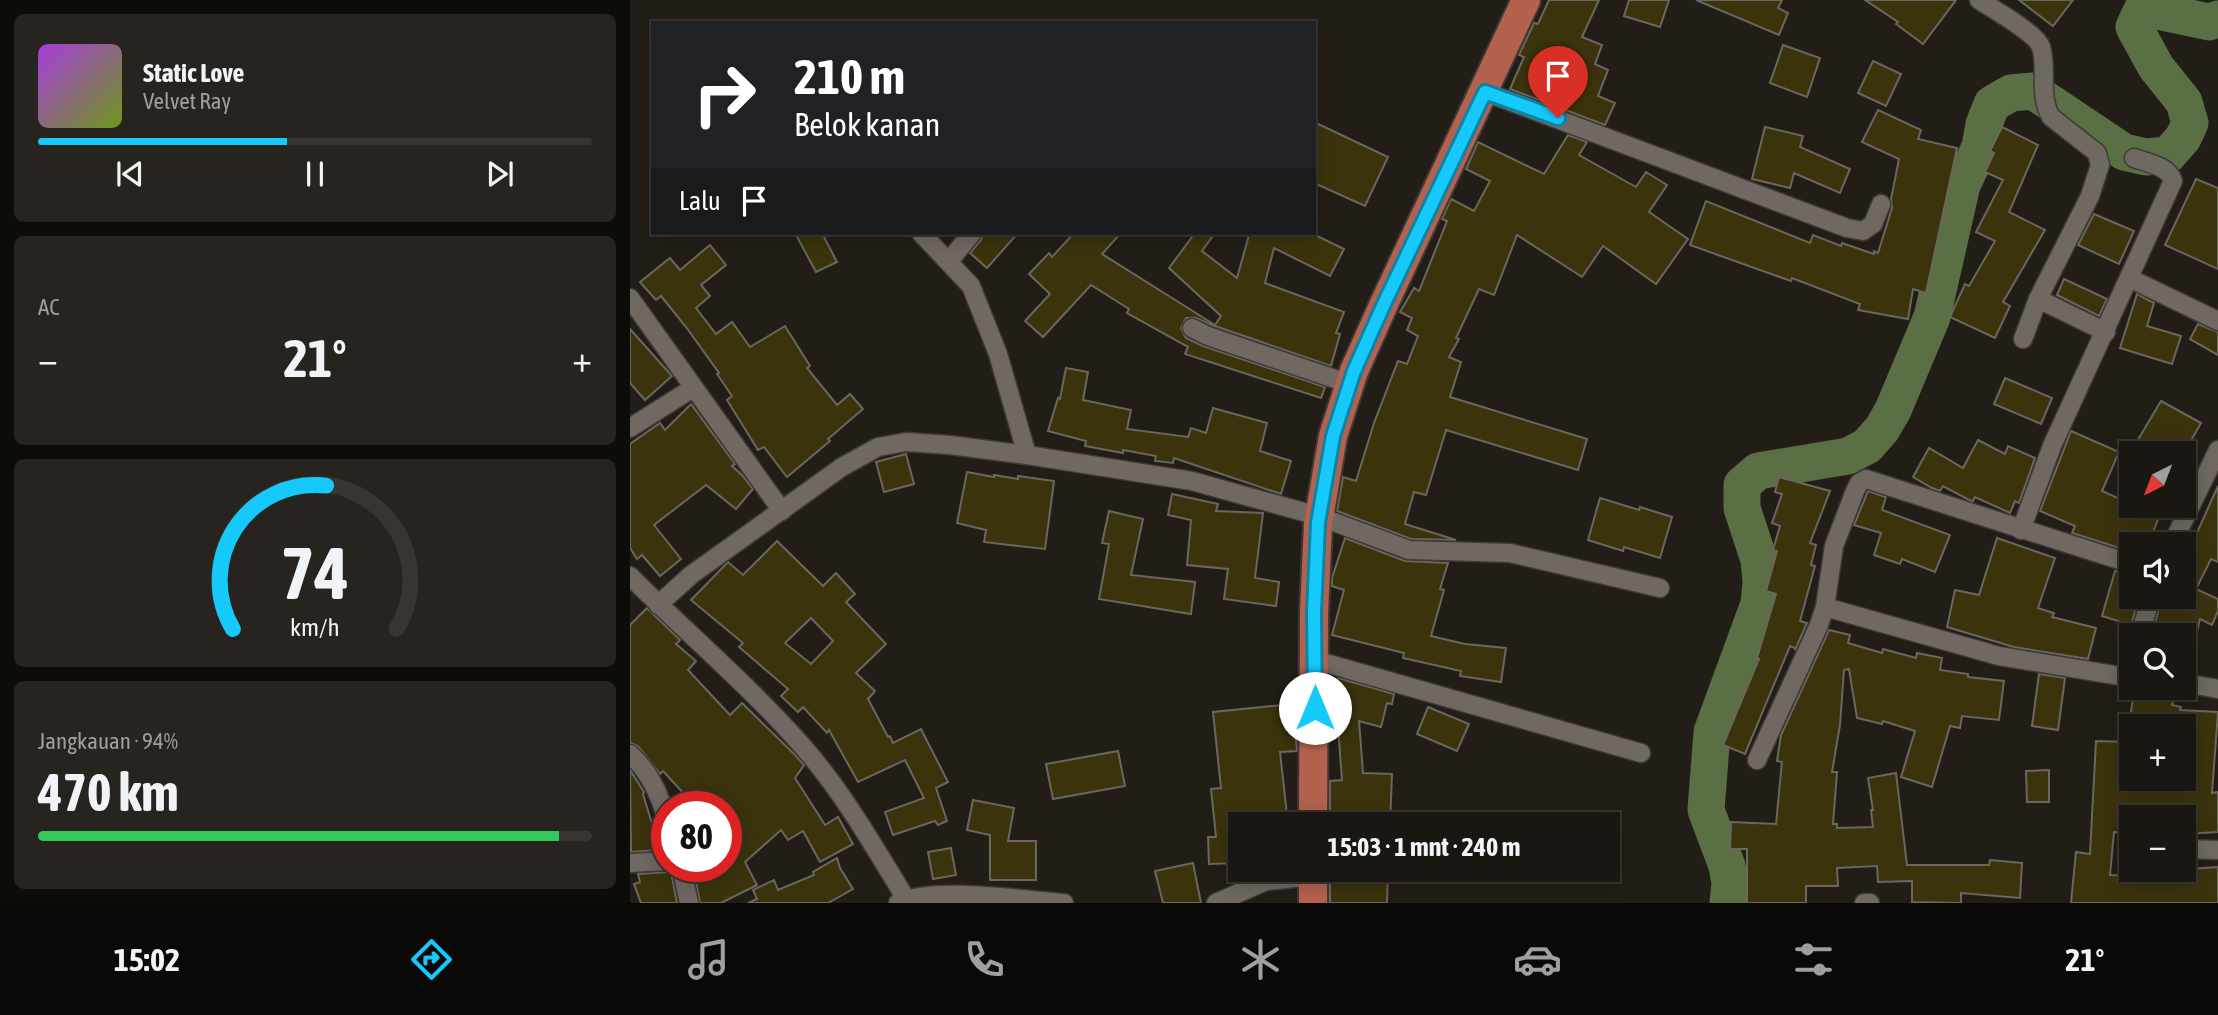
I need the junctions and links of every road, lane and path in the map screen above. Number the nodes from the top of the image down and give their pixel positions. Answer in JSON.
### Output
{"nodes":[{"id":1,"x":1525,"y":0,"type":"edge"},
{"id":2,"x":1979,"y":0,"type":"edge"},
{"id":3,"x":1485,"y":92,"type":"junction"},
{"id":4,"x":2134,"y":158,"type":"dead end"},
{"id":5,"x":1881,"y":204,"type":"dead end"},
{"id":6,"x":923,"y":235,"type":"edge"},
{"id":7,"x":970,"y":235,"type":"edge"},
{"id":8,"x":949,"y":261,"type":"junction"},
{"id":9,"x":2129,"y":278,"type":"junction"},
{"id":10,"x":630,"y":298,"type":"edge"},
{"id":11,"x":2038,"y":299,"type":"junction"},
{"id":12,"x":2218,"y":321,"type":"edge"},
{"id":13,"x":1192,"y":328,"type":"dead end"},
{"id":14,"x":2105,"y":332,"type":"junction"},
{"id":15,"x":2023,"y":339,"type":"dead end"},
{"id":16,"x":1350,"y":384,"type":"junction"},
{"id":17,"x":693,"y":388,"type":"junction"},
{"id":18,"x":630,"y":428,"type":"edge"},
{"id":19,"x":2218,"y":450,"type":"edge"},
{"id":20,"x":1027,"y":455,"type":"junction"},
{"id":21,"x":782,"y":511,"type":"junction"},
{"id":22,"x":1318,"y":516,"type":"junction"},
{"id":23,"x":2021,"y":530,"type":"junction"},
{"id":24,"x":2178,"y":532,"type":"edge"},
{"id":25,"x":2119,"y":560,"type":"edge"},
{"id":26,"x":630,"y":576,"type":"edge"},
{"id":27,"x":1660,"y":588,"type":"dead end"},
{"id":28,"x":658,"y":605,"type":"junction"},
{"id":29,"x":1825,"y":607,"type":"junction"},
{"id":30,"x":1315,"y":660,"type":"junction"},
{"id":31,"x":2119,"y":672,"type":"edge"},
{"id":32,"x":2196,"y":685,"type":"edge"},
{"id":33,"x":2218,"y":689,"type":"edge"},
{"id":34,"x":1641,"y":753,"type":"dead end"},
{"id":35,"x":630,"y":754,"type":"edge"},
{"id":36,"x":1757,"y":760,"type":"dead end"},
{"id":37,"x":657,"y":791,"type":"edge"},
{"id":38,"x":1313,"y":812,"type":"edge"},
{"id":39,"x":2196,"y":849,"type":"edge"},
{"id":40,"x":2218,"y":850,"type":"edge"},
{"id":41,"x":651,"y":862,"type":"edge"},
{"id":42,"x":630,"y":863,"type":"edge"},
{"id":43,"x":684,"y":882,"type":"edge"},
{"id":44,"x":1313,"y":883,"type":"edge"},
{"id":45,"x":902,"y":901,"type":"edge"},
{"id":46,"x":689,"y":903,"type":"edge"},
{"id":47,"x":1064,"y":903,"type":"edge"},
{"id":48,"x":1216,"y":903,"type":"edge"},
{"id":49,"x":1864,"y":903,"type":"edge"},
{"id":50,"x":1870,"y":903,"type":"edge"}],
"edges":[{"from":1,"to":3,"type":"highway"},
{"from":2,"to":11,"type":"street"},
{"from":3,"to":5,"type":"street"},
{"from":3,"to":16,"type":"highway"},
{"from":4,"to":9,"type":"street"},
{"from":6,"to":8,"type":"street"},
{"from":7,"to":8,"type":"street"},
{"from":8,"to":20,"type":"street"},
{"from":9,"to":12,"type":"street"},
{"from":9,"to":14,"type":"street"},
{"from":10,"to":17,"type":"street"},
{"from":11,"to":14,"type":"street"},
{"from":11,"to":15,"type":"street"},
{"from":13,"to":16,"type":"street"},
{"from":14,"to":23,"type":"street"},
{"from":16,"to":22,"type":"highway"},
{"from":17,"to":18,"type":"street"},
{"from":17,"to":21,"type":"street"},
{"from":19,"to":24,"type":"street"},
{"from":20,"to":21,"type":"street"},
{"from":20,"to":22,"type":"street"},
{"from":21,"to":28,"type":"street"},
{"from":22,"to":27,"type":"street"},
{"from":22,"to":30,"type":"highway"},
{"from":23,"to":25,"type":"street"},
{"from":23,"to":29,"type":"street"},
{"from":26,"to":28,"type":"street"},
{"from":28,"to":45,"type":"street"},
{"from":29,"to":31,"type":"street"},
{"from":29,"to":36,"type":"street"},
{"from":30,"to":34,"type":"street"},
{"from":30,"to":38,"type":"highway"},
{"from":32,"to":33,"type":"street"},
{"from":35,"to":37,"type":"street"},
{"from":39,"to":40,"type":"street"},
{"from":41,"to":42,"type":"street"},
{"from":43,"to":46,"type":"street"},
{"from":44,"to":48,"type":"street"},
{"from":45,"to":47,"type":"street"},
{"from":49,"to":50,"type":"street"}]}
